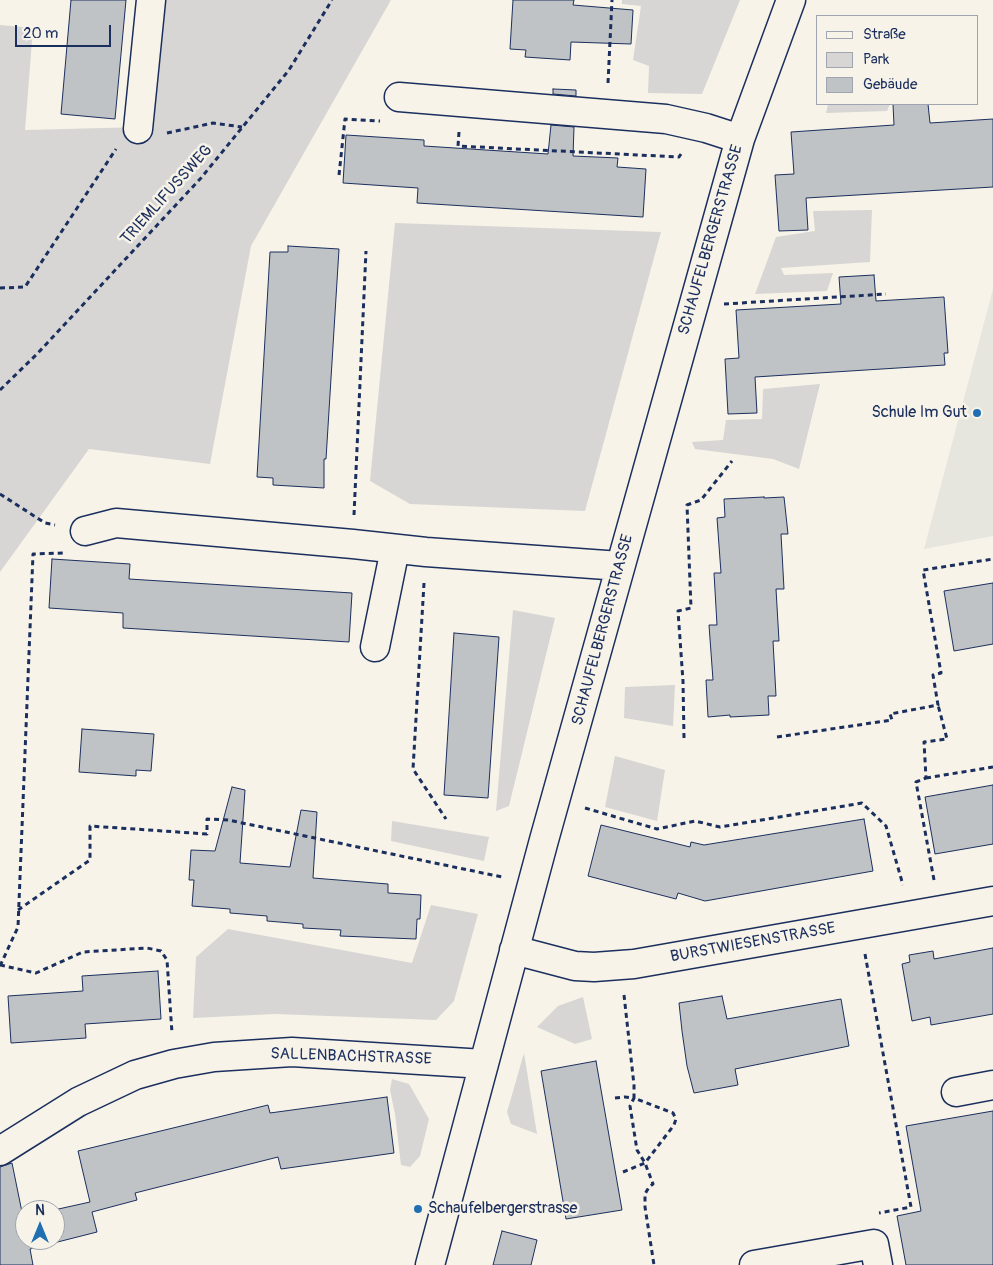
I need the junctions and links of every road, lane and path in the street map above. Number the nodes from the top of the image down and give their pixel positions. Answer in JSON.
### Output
{"nodes":[{"id":1,"x":151,"y":0,"type":"edge"},
{"id":2,"x":332,"y":0,"type":"edge"},
{"id":3,"x":612,"y":0,"type":"edge"},
{"id":4,"x":791,"y":0,"type":"edge"},
{"id":5,"x":399,"y":96,"type":"dead end"},
{"id":6,"x":462,"y":102,"type":"junction"},
{"id":7,"x":606,"y":114,"type":"junction"},
{"id":8,"x":243,"y":127,"type":"junction"},
{"id":9,"x":138,"y":129,"type":"junction"},
{"id":10,"x":740,"y":139,"type":"junction"},
{"id":11,"x":689,"y":156,"type":"dead end"},
{"id":12,"x":366,"y":251,"type":"dead end"},
{"id":13,"x":0,"y":288,"type":"edge"},
{"id":14,"x":886,"y":294,"type":"dead end"},
{"id":15,"x":723,"y":304,"type":"dead end"},
{"id":16,"x":0,"y":390,"type":"edge"},
{"id":17,"x":732,"y":461,"type":"dead end"},
{"id":18,"x":0,"y":494,"type":"edge"},
{"id":19,"x":84,"y":531,"type":"junction"},
{"id":20,"x":353,"y":544,"type":"junction"},
{"id":21,"x":395,"y":549,"type":"junction"},
{"id":22,"x":426,"y":552,"type":"junction"},
{"id":23,"x":993,"y":559,"type":"edge"},
{"id":24,"x":620,"y":566,"type":"junction"},
{"id":25,"x":375,"y":647,"type":"dead end"},
{"id":26,"x":938,"y":704,"type":"junction"},
{"id":27,"x":777,"y":737,"type":"dead end"},
{"id":28,"x":684,"y":738,"type":"dead end"},
{"id":29,"x":993,"y":767,"type":"edge"},
{"id":30,"x":926,"y":778,"type":"junction"},
{"id":31,"x":555,"y":801,"type":"junction"},
{"id":32,"x":446,"y":819,"type":"dead end"},
{"id":33,"x":503,"y":877,"type":"dead end"},
{"id":34,"x":935,"y":884,"type":"dead end"},
{"id":35,"x":905,"y":890,"type":"dead end"},
{"id":36,"x":993,"y":901,"type":"edge"},
{"id":37,"x":18,"y":910,"type":"junction"},
{"id":38,"x":861,"y":924,"type":"junction"},
{"id":39,"x":514,"y":950,"type":"junction"},
{"id":40,"x":0,"y":965,"type":"edge"},
{"id":41,"x":624,"y":994,"type":"dead end"},
{"id":42,"x":174,"y":1064,"type":"junction"},
{"id":43,"x":484,"y":1064,"type":"junction"},
{"id":44,"x":993,"y":1085,"type":"edge"},
{"id":45,"x":956,"y":1092,"type":"dead end"},
{"id":46,"x":615,"y":1098,"type":"dead end"},
{"id":47,"x":634,"y":1098,"type":"junction"},
{"id":48,"x":0,"y":1151,"type":"edge"},
{"id":49,"x":645,"y":1163,"type":"junction"},
{"id":50,"x":623,"y":1172,"type":"dead end"},
{"id":51,"x":880,"y":1213,"type":"dead end"},
{"id":52,"x":430,"y":1265,"type":"edge"},
{"id":53,"x":654,"y":1265,"type":"edge"},
{"id":54,"x":754,"y":1265,"type":"edge"},
{"id":55,"x":878,"y":1265,"type":"edge"}],
"edges":[{"from":1,"to":9,"type":"street"},
{"from":2,"to":8,"type":"path","name":"TRIEMLIFUSSWEG"},
{"from":3,"to":7,"type":"path"},
{"from":4,"to":10,"type":"street","name":"SCHAUFELBERGERSTRASSE"},
{"from":5,"to":6,"type":"street"},
{"from":6,"to":7,"type":"street"},
{"from":6,"to":11,"type":"path"},
{"from":7,"to":10,"type":"street"},
{"from":8,"to":9,"type":"path"},
{"from":8,"to":16,"type":"path","name":"TRIEMLIFUSSWEG"},
{"from":9,"to":13,"type":"path"},
{"from":10,"to":24,"type":"street","name":"SCHAUFELBERGERSTRASSE"},
{"from":12,"to":20,"type":"path"},
{"from":14,"to":15,"type":"path"},
{"from":17,"to":28,"type":"path"},
{"from":18,"to":19,"type":"path"},
{"from":19,"to":20,"type":"street"},
{"from":19,"to":37,"type":"path"},
{"from":20,"to":21,"type":"street"},
{"from":21,"to":22,"type":"street"},
{"from":21,"to":25,"type":"street"},
{"from":22,"to":24,"type":"street"},
{"from":22,"to":32,"type":"path"},
{"from":23,"to":26,"type":"path"},
{"from":24,"to":31,"type":"street","name":"SCHAUFELBERGERSTRASSE"},
{"from":26,"to":27,"type":"path"},
{"from":26,"to":30,"type":"path"},
{"from":29,"to":30,"type":"path"},
{"from":30,"to":34,"type":"path"},
{"from":31,"to":35,"type":"path"},
{"from":31,"to":39,"type":"street","name":"SCHAUFELBERGERSTRASSE"},
{"from":33,"to":37,"type":"path"},
{"from":36,"to":38,"type":"street","name":"BURSTWIESENSTRASSE"},
{"from":37,"to":40,"type":"path"},
{"from":38,"to":39,"type":"street","name":"BURSTWIESENSTRASSE"},
{"from":38,"to":51,"type":"path"},
{"from":39,"to":43,"type":"street","name":"SCHAUFELBERGERSTRASSE"},
{"from":40,"to":42,"type":"path"},
{"from":41,"to":47,"type":"path"},
{"from":42,"to":43,"type":"street","name":"SALLENBACHSTRASSE"},
{"from":42,"to":48,"type":"street","name":"SALLENBACHSTRASSE"},
{"from":43,"to":52,"type":"street","name":"SCHAUFELBERGERSTRASSE"},
{"from":44,"to":45,"type":"street"},
{"from":46,"to":47,"type":"path"},
{"from":47,"to":49,"type":"path"},
{"from":47,"to":49,"type":"path"},
{"from":49,"to":50,"type":"path"},
{"from":49,"to":53,"type":"path"},
{"from":54,"to":55,"type":"street"}]}
